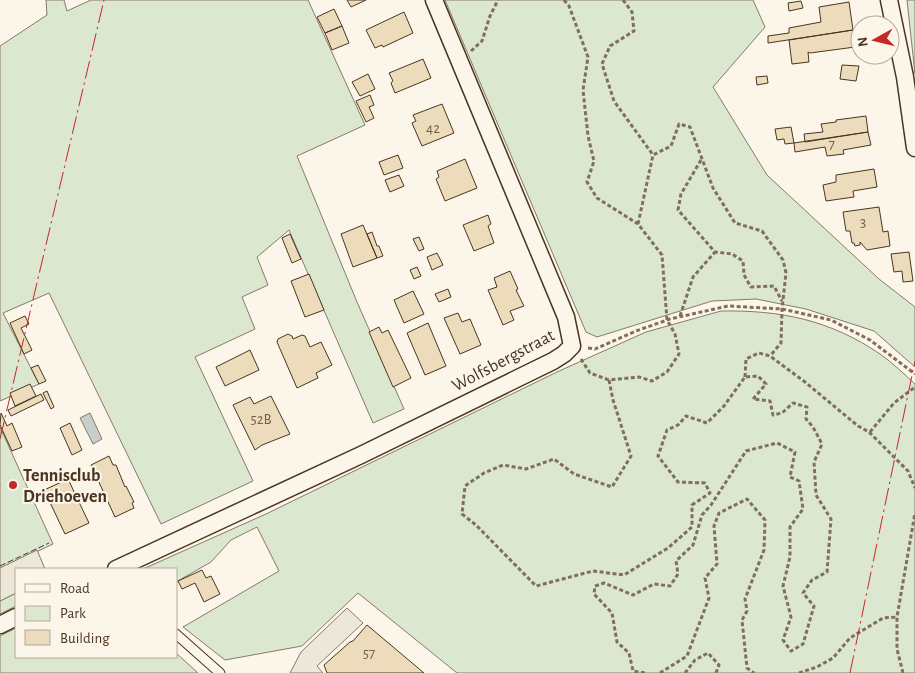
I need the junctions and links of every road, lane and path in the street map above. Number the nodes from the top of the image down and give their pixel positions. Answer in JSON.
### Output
{"nodes":[{"id":1,"x":434,"y":0,"type":"edge"},
{"id":2,"x":498,"y":0,"type":"edge"},
{"id":3,"x":564,"y":0,"type":"edge"},
{"id":4,"x":623,"y":0,"type":"edge"},
{"id":5,"x":889,"y":0,"type":"edge"},
{"id":6,"x":460,"y":61,"type":"junction"},
{"id":7,"x":915,"y":148,"type":"edge"},
{"id":8,"x":653,"y":154,"type":"junction"},
{"id":9,"x":701,"y":160,"type":"junction"},
{"id":10,"x":638,"y":224,"type":"junction"},
{"id":11,"x":715,"y":252,"type":"junction"},
{"id":12,"x":783,"y":301,"type":"junction"},
{"id":13,"x":782,"y":309,"type":"junction"},
{"id":14,"x":680,"y":317,"type":"junction"},
{"id":15,"x":667,"y":320,"type":"junction"},
{"id":16,"x":572,"y":346,"type":"junction"},
{"id":17,"x":770,"y":356,"type":"junction"},
{"id":18,"x":915,"y":374,"type":"edge"},
{"id":19,"x":744,"y":377,"type":"junction"},
{"id":20,"x":609,"y":380,"type":"junction"},
{"id":21,"x":915,"y":387,"type":"edge"},
{"id":22,"x":870,"y":432,"type":"junction"},
{"id":23,"x":915,"y":488,"type":"edge"},
{"id":24,"x":915,"y":514,"type":"edge"},
{"id":25,"x":118,"y":568,"type":"edge"},
{"id":26,"x":897,"y":617,"type":"junction"},
{"id":27,"x":15,"y":618,"type":"edge"},
{"id":28,"x":0,"y":625,"type":"edge"},
{"id":29,"x":178,"y":636,"type":"edge"},
{"id":30,"x":220,"y":673,"type":"edge"},
{"id":31,"x":645,"y":673,"type":"edge"},
{"id":32,"x":660,"y":673,"type":"edge"},
{"id":33,"x":685,"y":673,"type":"edge"},
{"id":34,"x":716,"y":673,"type":"edge"},
{"id":35,"x":754,"y":673,"type":"edge"},
{"id":36,"x":799,"y":673,"type":"edge"},
{"id":37,"x":903,"y":673,"type":"edge"}],
"edges":[{"from":1,"to":6,"type":"street","name":"Wolfsbergstraat"},
{"from":2,"to":6,"type":"path"},
{"from":3,"to":10,"type":"path"},
{"from":4,"to":8,"type":"path"},
{"from":5,"to":7,"type":"street"},
{"from":6,"to":16,"type":"street","name":"Wolfsbergstraat"},
{"from":8,"to":9,"type":"path"},
{"from":8,"to":10,"type":"path"},
{"from":9,"to":11,"type":"path"},
{"from":9,"to":12,"type":"path"},
{"from":10,"to":15,"type":"path"},
{"from":11,"to":12,"type":"path"},
{"from":11,"to":14,"type":"path"},
{"from":12,"to":13,"type":"path"},
{"from":13,"to":14,"type":"path"},
{"from":13,"to":17,"type":"path"},
{"from":13,"to":18,"type":"path"},
{"from":14,"to":15,"type":"path"},
{"from":15,"to":16,"type":"path"},
{"from":15,"to":20,"type":"path"},
{"from":16,"to":20,"type":"path"},
{"from":16,"to":25,"type":"street","name":"Wolfsbergstraat"},
{"from":17,"to":19,"type":"path"},
{"from":17,"to":22,"type":"path"},
{"from":19,"to":20,"type":"path"},
{"from":19,"to":31,"type":"path"},
{"from":21,"to":22,"type":"path"},
{"from":22,"to":23,"type":"path"},
{"from":24,"to":26,"type":"path"},
{"from":26,"to":36,"type":"path"},
{"from":26,"to":37,"type":"path"},
{"from":27,"to":28,"type":"street"},
{"from":29,"to":30,"type":"lane"},
{"from":32,"to":35,"type":"path"},
{"from":33,"to":34,"type":"path"}]}
